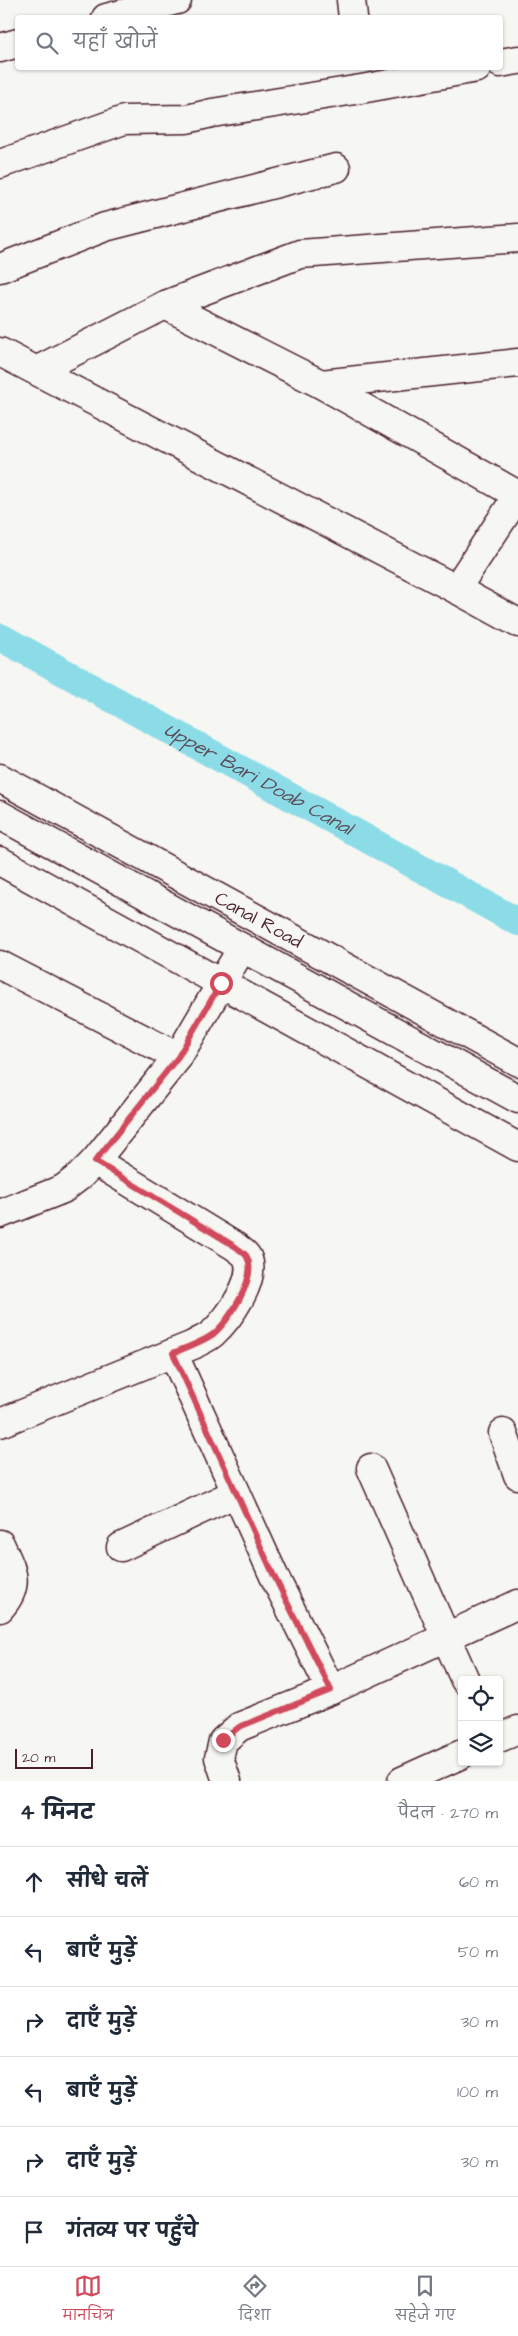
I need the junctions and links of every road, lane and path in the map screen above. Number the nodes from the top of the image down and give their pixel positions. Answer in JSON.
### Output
{"nodes":[{"id":1,"x":177,"y":0,"type":"edge"},
{"id":2,"x":351,"y":0,"type":"edge"},
{"id":3,"x":118,"y":15,"type":"edge"},
{"id":4,"x":353,"y":15,"type":"edge"},
{"id":5,"x":15,"y":44,"type":"edge"},
{"id":6,"x":0,"y":48,"type":"edge"},
{"id":7,"x":518,"y":60,"type":"edge"},
{"id":8,"x":503,"y":62,"type":"edge"},
{"id":9,"x":454,"y":70,"type":"edge"},
{"id":10,"x":360,"y":78,"type":"edge"},
{"id":11,"x":0,"y":164,"type":"edge"},
{"id":12,"x":336,"y":168,"type":"dead end"},
{"id":13,"x":518,"y":238,"type":"edge"},
{"id":14,"x":0,"y":268,"type":"edge"},
{"id":15,"x":165,"y":305,"type":"junction"},
{"id":16,"x":0,"y":352,"type":"edge"},
{"id":17,"x":518,"y":363,"type":"edge"},
{"id":18,"x":38,"y":370,"type":"junction"},
{"id":19,"x":321,"y":384,"type":"junction"},
{"id":20,"x":456,"y":588,"type":"junction"},
{"id":21,"x":518,"y":624,"type":"edge"},
{"id":22,"x":0,"y":778,"type":"edge"},
{"id":23,"x":0,"y":815,"type":"edge"},
{"id":24,"x":0,"y":860,"type":"edge"},
{"id":25,"x":242,"y":948,"type":"junction"},
{"id":26,"x":0,"y":965,"type":"edge"},
{"id":27,"x":221,"y":983,"type":"junction"},
{"id":28,"x":178,"y":1057,"type":"junction"},
{"id":29,"x":518,"y":1062,"type":"edge"},
{"id":30,"x":518,"y":1099,"type":"edge"},
{"id":31,"x":518,"y":1147,"type":"edge"},
{"id":32,"x":95,"y":1161,"type":"junction"},
{"id":33,"x":0,"y":1214,"type":"edge"},
{"id":34,"x":173,"y":1353,"type":"junction"},
{"id":35,"x":0,"y":1423,"type":"edge"},
{"id":36,"x":503,"y":1433,"type":"dead end"},
{"id":37,"x":371,"y":1468,"type":"dead end"},
{"id":38,"x":518,"y":1475,"type":"edge"},
{"id":39,"x":236,"y":1493,"type":"junction"},
{"id":40,"x":0,"y":1544,"type":"edge"},
{"id":41,"x":121,"y":1547,"type":"dead end"},
{"id":42,"x":518,"y":1604,"type":"edge"},
{"id":43,"x":0,"y":1608,"type":"edge"},
{"id":44,"x":447,"y":1636,"type":"junction"},
{"id":45,"x":464,"y":1676,"type":"edge"},
{"id":46,"x":331,"y":1690,"type":"junction"},
{"id":47,"x":518,"y":1730,"type":"edge"},
{"id":48,"x":503,"y":1736,"type":"edge"},
{"id":49,"x":458,"y":1756,"type":"edge"},
{"id":50,"x":227,"y":1781,"type":"edge"},
{"id":51,"x":402,"y":1781,"type":"edge"}],
"edges":[{"from":1,"to":3,"type":"street"},
{"from":2,"to":4,"type":"street"},
{"from":5,"to":6,"type":"street"},
{"from":7,"to":8,"type":"street"},
{"from":9,"to":10,"type":"street"},
{"from":10,"to":11,"type":"street"},
{"from":12,"to":14,"type":"street"},
{"from":13,"to":15,"type":"street"},
{"from":15,"to":18,"type":"street"},
{"from":15,"to":19,"type":"street"},
{"from":16,"to":18,"type":"street"},
{"from":17,"to":19,"type":"street"},
{"from":18,"to":20,"type":"street"},
{"from":19,"to":20,"type":"street"},
{"from":20,"to":21,"type":"street"},
{"from":22,"to":29,"type":"street","name":"Canal Road"},
{"from":23,"to":25,"type":"street","name":"Canal Road"},
{"from":24,"to":27,"type":"street"},
{"from":25,"to":27,"type":"street"},
{"from":25,"to":30,"type":"street","name":"Canal Road"},
{"from":26,"to":28,"type":"street"},
{"from":27,"to":28,"type":"street"},
{"from":27,"to":31,"type":"street"},
{"from":28,"to":32,"type":"street"},
{"from":32,"to":33,"type":"street"},
{"from":32,"to":34,"type":"street"},
{"from":34,"to":35,"type":"street"},
{"from":34,"to":39,"type":"street"},
{"from":36,"to":38,"type":"street"},
{"from":37,"to":44,"type":"street"},
{"from":39,"to":41,"type":"street"},
{"from":39,"to":46,"type":"street"},
{"from":40,"to":43,"type":"street"},
{"from":42,"to":44,"type":"street"},
{"from":44,"to":45,"type":"street"},
{"from":44,"to":46,"type":"street"},
{"from":46,"to":50,"type":"street"},
{"from":47,"to":48,"type":"street"},
{"from":49,"to":51,"type":"street"}]}
